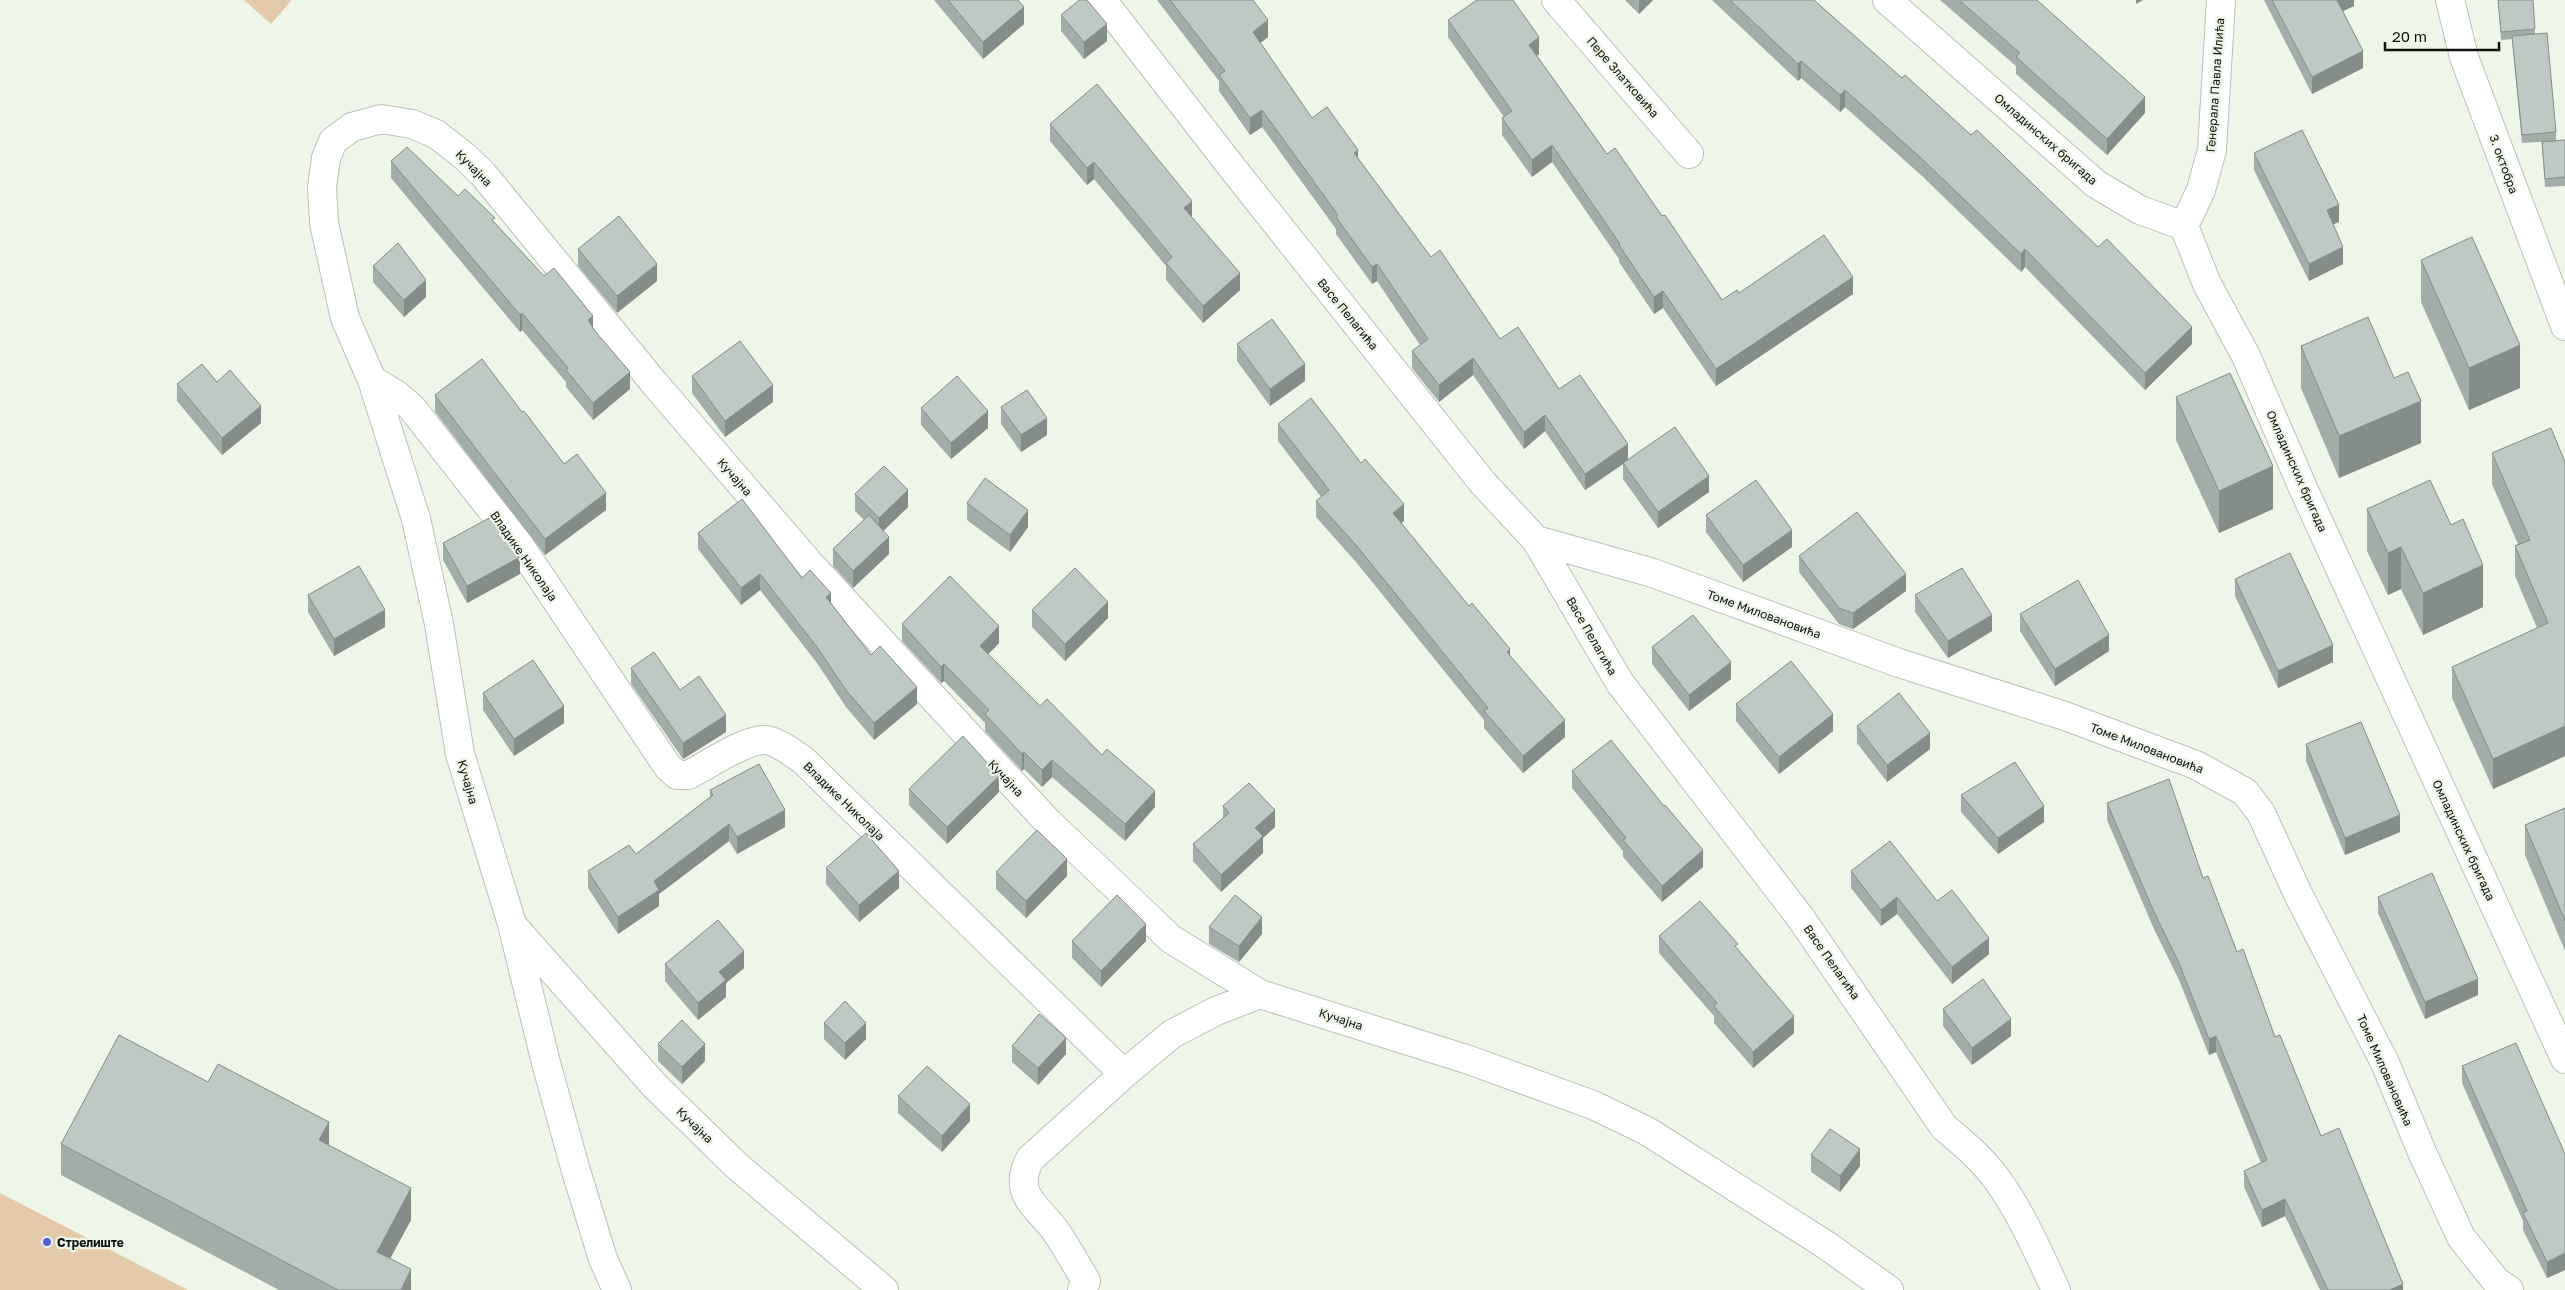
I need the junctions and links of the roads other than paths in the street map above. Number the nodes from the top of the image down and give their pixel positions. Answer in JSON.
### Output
{"nodes":[{"id":1,"x":1102,"y":0,"type":"edge"},
{"id":2,"x":1556,"y":0,"type":"edge"},
{"id":3,"x":1887,"y":0,"type":"edge"},
{"id":4,"x":2221,"y":0,"type":"edge"},
{"id":5,"x":2450,"y":0,"type":"edge"},
{"id":6,"x":1689,"y":154,"type":"dead end"},
{"id":7,"x":2184,"y":226,"type":"junction"},
{"id":8,"x":2565,"y":326,"type":"edge"},
{"id":9,"x":372,"y":380,"type":"junction"},
{"id":10,"x":1536,"y":540,"type":"junction"},
{"id":11,"x":512,"y":924,"type":"junction"},
{"id":12,"x":1260,"y":994,"type":"junction"},
{"id":13,"x":2565,"y":1059,"type":"edge"},
{"id":14,"x":1124,"y":1074,"type":"junction"},
{"id":15,"x":617,"y":1290,"type":"edge"},
{"id":16,"x":884,"y":1290,"type":"edge"},
{"id":17,"x":1082,"y":1290,"type":"edge"},
{"id":18,"x":1889,"y":1290,"type":"edge"},
{"id":19,"x":2056,"y":1290,"type":"edge"},
{"id":20,"x":2509,"y":1290,"type":"edge"}],
"edges":[{"from":1,"to":10,"type":"street","name":"Васе Пелагића"},
{"from":2,"to":6,"type":"street","name":"Пере Златковића"},
{"from":3,"to":7,"type":"street","name":"Омладинских бригада"},
{"from":4,"to":7,"type":"street","name":"Генерала Павла Илића"},
{"from":5,"to":8,"type":"street","name":"3. октобра"},
{"from":7,"to":13,"type":"street","name":"Омладинских бригада"},
{"from":9,"to":11,"type":"street","name":"Кучајна"},
{"from":9,"to":12,"type":"street","name":"Кучајна"},
{"from":9,"to":14,"type":"street","name":"Владике Николаја"},
{"from":10,"to":19,"type":"street","name":"Васе Пелагића"},
{"from":10,"to":20,"type":"street","name":"Томе Миловановића"},
{"from":11,"to":15,"type":"street"},
{"from":11,"to":16,"type":"street","name":"Кучајна"},
{"from":12,"to":14,"type":"street"},
{"from":12,"to":18,"type":"street","name":"Кучајна"},
{"from":14,"to":17,"type":"street"}]}
